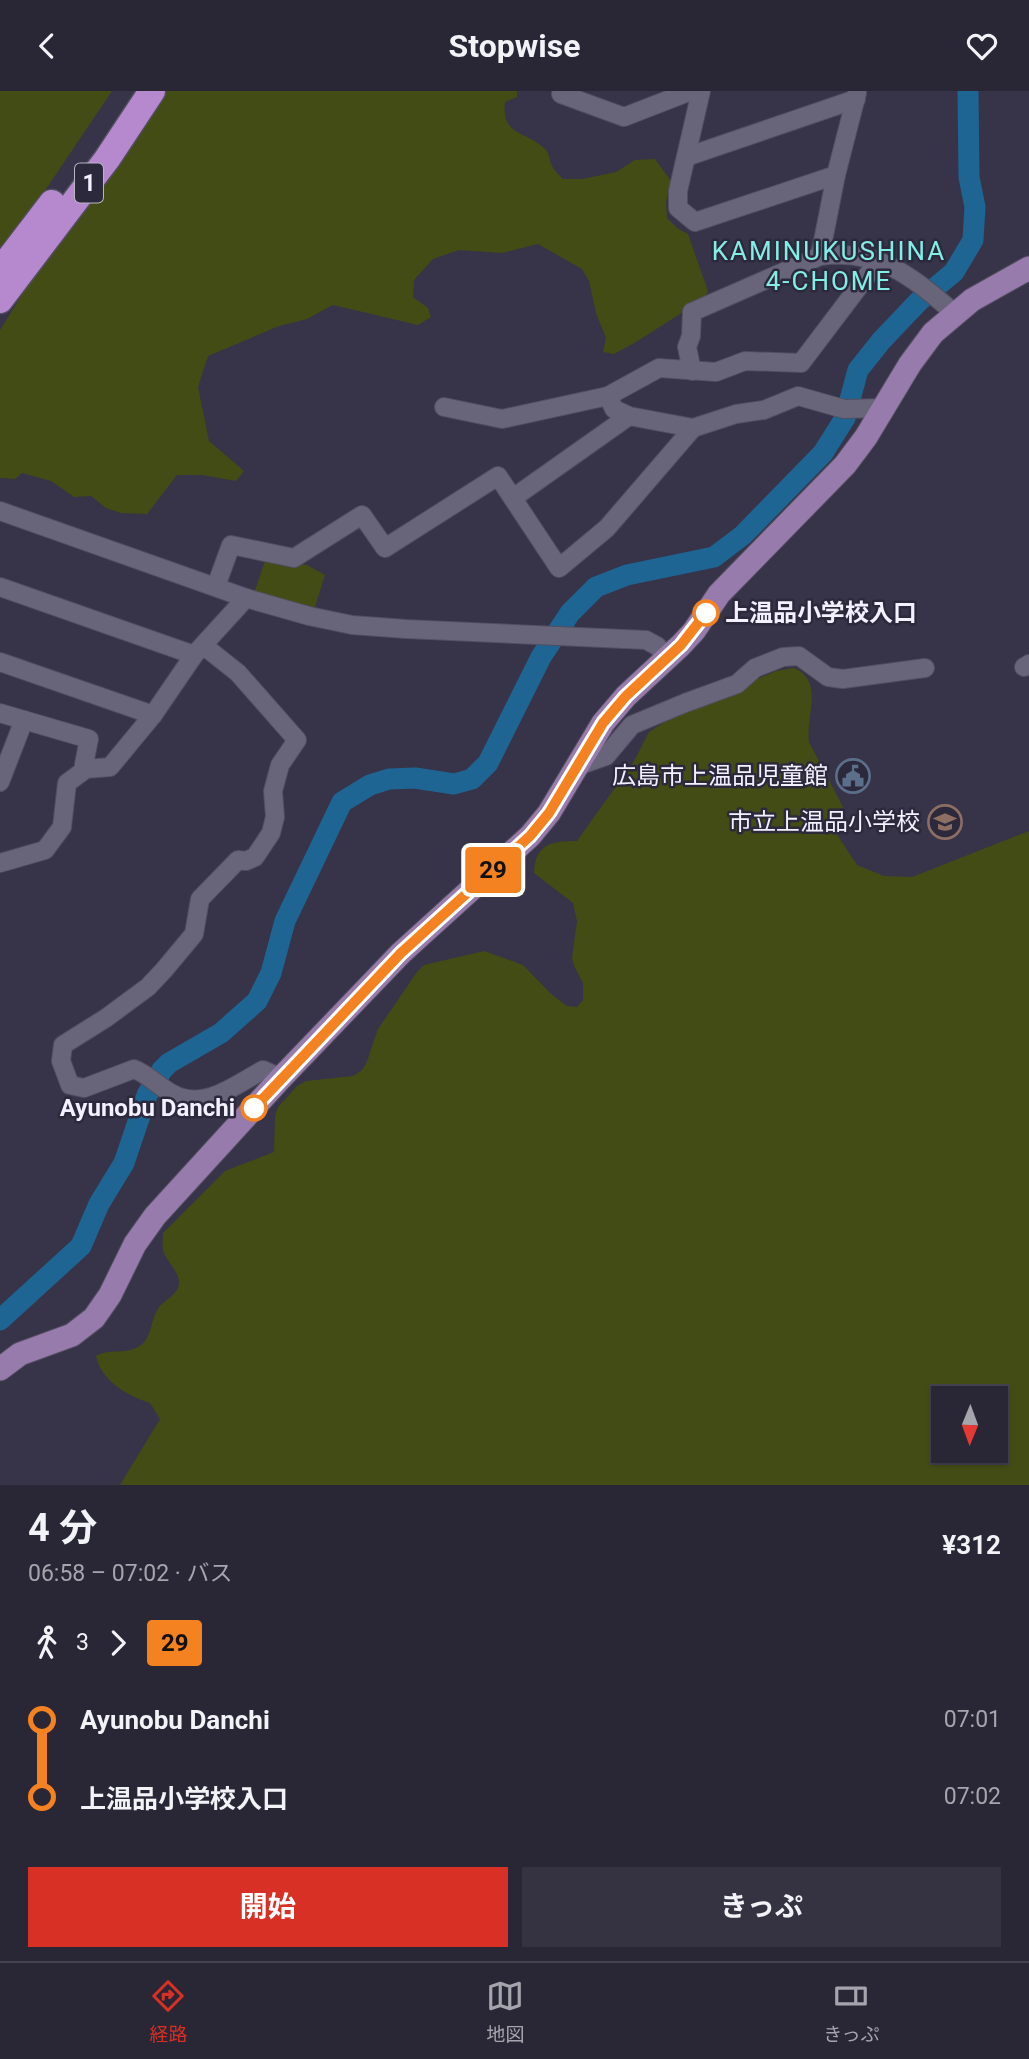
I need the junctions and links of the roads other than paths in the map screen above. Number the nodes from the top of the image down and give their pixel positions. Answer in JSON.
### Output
{"nodes":[{"id":1,"x":132,"y":91,"type":"edge"},
{"id":2,"x":152,"y":91,"type":"edge"},
{"id":3,"x":562,"y":91,"type":"edge"},
{"id":4,"x":691,"y":91,"type":"edge"},
{"id":5,"x":701,"y":91,"type":"edge"},
{"id":6,"x":857,"y":95,"type":"edge"},
{"id":7,"x":686,"y":157,"type":"junction"},
{"id":8,"x":836,"y":175,"type":"junction"},
{"id":9,"x":820,"y":257,"type":"junction"},
{"id":10,"x":879,"y":260,"type":"junction"},
{"id":11,"x":1029,"y":268,"type":"edge"},
{"id":12,"x":8,"y":271,"type":"edge"},
{"id":13,"x":0,"y":300,"type":"edge"},
{"id":14,"x":948,"y":308,"type":"junction"},
{"id":15,"x":692,"y":371,"type":"junction"},
{"id":16,"x":608,"y":396,"type":"junction"},
{"id":17,"x":444,"y":407,"type":"dead end"},
{"id":18,"x":874,"y":408,"type":"junction"},
{"id":19,"x":629,"y":416,"type":"junction"},
{"id":20,"x":693,"y":428,"type":"junction"},
{"id":21,"x":513,"y":498,"type":"junction"},
{"id":22,"x":0,"y":511,"type":"edge"},
{"id":23,"x":216,"y":586,"type":"junction"},
{"id":24,"x":0,"y":587,"type":"edge"},
{"id":25,"x":246,"y":598,"type":"junction"},
{"id":26,"x":199,"y":650,"type":"junction"},
{"id":27,"x":668,"y":658,"type":"junction"},
{"id":28,"x":0,"y":662,"type":"edge"},
{"id":29,"x":925,"y":668,"type":"dead end"},
{"id":30,"x":0,"y":713,"type":"edge"},
{"id":31,"x":153,"y":715,"type":"junction"},
{"id":32,"x":24,"y":720,"type":"junction"},
{"id":33,"x":575,"y":767,"type":"junction"},
{"id":34,"x":86,"y":769,"type":"junction"},
{"id":35,"x":1,"y":778,"type":"edge"},
{"id":36,"x":0,"y":863,"type":"edge"},
{"id":37,"x":281,"y":1078,"type":"junction"},
{"id":38,"x":0,"y":1369,"type":"edge"}],
"edges":[{"from":1,"to":12,"type":"highway","number":"1"},
{"from":2,"to":12,"type":"highway","number":"1"},
{"from":3,"to":4,"type":"street"},
{"from":5,"to":7,"type":"street"},
{"from":6,"to":7,"type":"street"},
{"from":6,"to":8,"type":"street"},
{"from":7,"to":8,"type":"street"},
{"from":8,"to":9,"type":"street"},
{"from":9,"to":10,"type":"street"},
{"from":9,"to":15,"type":"street"},
{"from":10,"to":14,"type":"street"},
{"from":10,"to":15,"type":"street"},
{"from":11,"to":14,"type":"main road"},
{"from":12,"to":13,"type":"highway","number":"1"},
{"from":14,"to":18,"type":"main road"},
{"from":15,"to":16,"type":"street"},
{"from":16,"to":17,"type":"street"},
{"from":16,"to":19,"type":"street"},
{"from":18,"to":20,"type":"street"},
{"from":18,"to":27,"type":"main road"},
{"from":19,"to":20,"type":"street"},
{"from":19,"to":21,"type":"street"},
{"from":20,"to":21,"type":"street"},
{"from":21,"to":23,"type":"street"},
{"from":22,"to":23,"type":"street"},
{"from":23,"to":25,"type":"street"},
{"from":24,"to":26,"type":"street"},
{"from":25,"to":26,"type":"street"},
{"from":25,"to":27,"type":"street"},
{"from":26,"to":31,"type":"street"},
{"from":26,"to":37,"type":"street"},
{"from":27,"to":33,"type":"main road"},
{"from":28,"to":31,"type":"street"},
{"from":29,"to":33,"type":"street"},
{"from":30,"to":32,"type":"street"},
{"from":31,"to":34,"type":"street"},
{"from":32,"to":34,"type":"street"},
{"from":32,"to":35,"type":"street"},
{"from":33,"to":37,"type":"main road"},
{"from":34,"to":36,"type":"street"},
{"from":37,"to":38,"type":"main road"}]}
